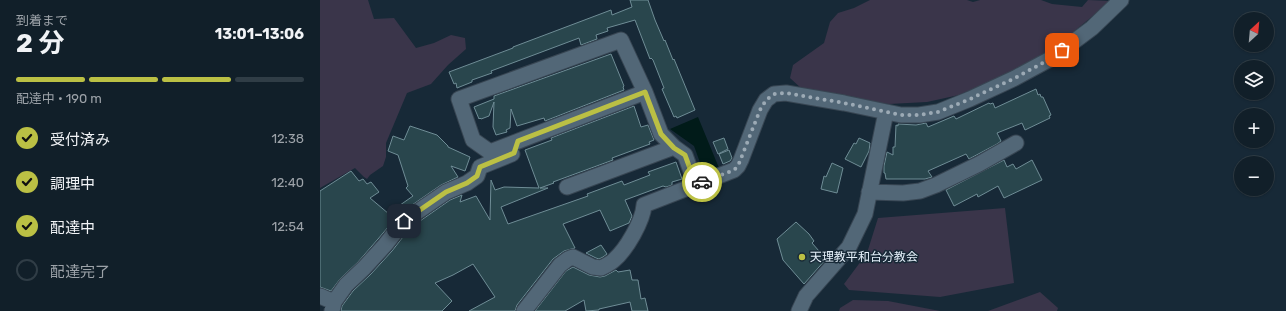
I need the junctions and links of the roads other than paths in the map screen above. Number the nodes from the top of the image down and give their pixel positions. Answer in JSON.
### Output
{"nodes":[{"id":1,"x":1121,"y":0,"type":"edge"},
{"id":2,"x":645,"y":92,"type":"junction"},
{"id":3,"x":886,"y":112,"type":"junction"},
{"id":4,"x":518,"y":141,"type":"junction"},
{"id":5,"x":1016,"y":143,"type":"dead end"},
{"id":6,"x":674,"y":148,"type":"junction"},
{"id":7,"x":696,"y":185,"type":"junction"},
{"id":8,"x":567,"y":187,"type":"dead end"},
{"id":9,"x":869,"y":192,"type":"junction"},
{"id":10,"x":329,"y":303,"type":"edge"},
{"id":11,"x":524,"y":311,"type":"edge"},
{"id":12,"x":799,"y":311,"type":"edge"}],
"edges":[{"from":1,"to":3,"type":"street"},
{"from":2,"to":4,"type":"street"},
{"from":2,"to":4,"type":"street"},
{"from":2,"to":6,"type":"street"},
{"from":3,"to":7,"type":"street"},
{"from":3,"to":9,"type":"street"},
{"from":4,"to":10,"type":"street"},
{"from":5,"to":9,"type":"street"},
{"from":6,"to":7,"type":"street"},
{"from":6,"to":8,"type":"street"},
{"from":7,"to":11,"type":"street"},
{"from":9,"to":12,"type":"street"}]}
